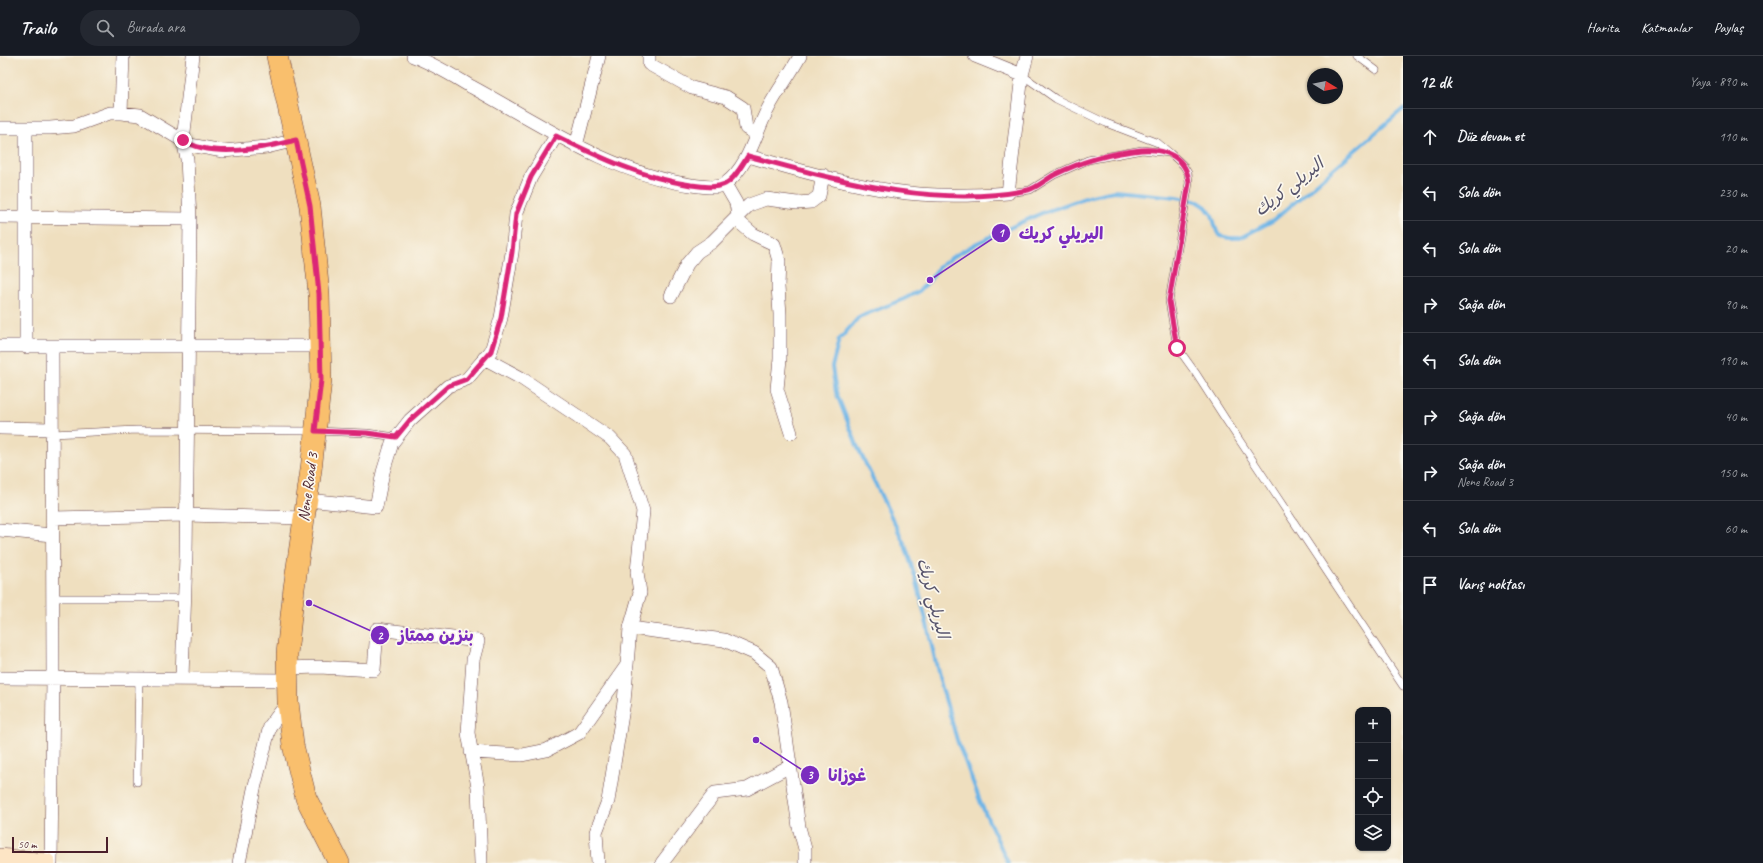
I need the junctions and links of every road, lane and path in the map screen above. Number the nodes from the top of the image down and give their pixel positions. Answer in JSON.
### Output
{"nodes":[{"id":1,"x":124,"y":56,"type":"edge"},
{"id":2,"x":193,"y":56,"type":"edge"},
{"id":3,"x":277,"y":56,"type":"edge"},
{"id":4,"x":413,"y":56,"type":"edge"},
{"id":5,"x":599,"y":56,"type":"edge"},
{"id":6,"x":649,"y":56,"type":"edge"},
{"id":7,"x":800,"y":56,"type":"edge"},
{"id":8,"x":975,"y":56,"type":"edge"},
{"id":9,"x":1027,"y":56,"type":"edge"},
{"id":10,"x":1357,"y":56,"type":"edge"},
{"id":11,"x":1376,"y":70,"type":"dead end"},
{"id":12,"x":1022,"y":75,"type":"junction"},
{"id":13,"x":121,"y":113,"type":"junction"},
{"id":14,"x":0,"y":128,"type":"edge"},
{"id":15,"x":26,"y":128,"type":"junction"},
{"id":16,"x":757,"y":134,"type":"junction"},
{"id":17,"x":556,"y":136,"type":"junction"},
{"id":18,"x":183,"y":140,"type":"junction"},
{"id":19,"x":296,"y":140,"type":"junction"},
{"id":20,"x":576,"y":146,"type":"junction"},
{"id":21,"x":1170,"y":153,"type":"junction"},
{"id":22,"x":748,"y":156,"type":"junction"},
{"id":23,"x":823,"y":176,"type":"junction"},
{"id":24,"x":725,"y":184,"type":"junction"},
{"id":25,"x":1008,"y":193,"type":"junction"},
{"id":26,"x":738,"y":215,"type":"junction"},
{"id":27,"x":0,"y":217,"type":"edge"},
{"id":28,"x":26,"y":217,"type":"junction"},
{"id":29,"x":190,"y":219,"type":"junction"},
{"id":30,"x":671,"y":296,"type":"dead end"},
{"id":31,"x":0,"y":346,"type":"edge"},
{"id":32,"x":187,"y":346,"type":"junction"},
{"id":33,"x":320,"y":346,"type":"junction"},
{"id":34,"x":26,"y":347,"type":"junction"},
{"id":35,"x":52,"y":347,"type":"junction"},
{"id":36,"x":484,"y":358,"type":"junction"},
{"id":37,"x":0,"y":428,"type":"edge"},
{"id":38,"x":187,"y":430,"type":"junction"},
{"id":39,"x":315,"y":431,"type":"junction"},
{"id":40,"x":52,"y":432,"type":"junction"},
{"id":41,"x":791,"y":433,"type":"dead end"},
{"id":42,"x":396,"y":437,"type":"junction"},
{"id":43,"x":305,"y":509,"type":"junction"},
{"id":44,"x":186,"y":515,"type":"junction"},
{"id":45,"x":52,"y":518,"type":"junction"},
{"id":46,"x":0,"y":530,"type":"edge"},
{"id":47,"x":52,"y":535,"type":"junction"},
{"id":48,"x":53,"y":598,"type":"junction"},
{"id":49,"x":184,"y":598,"type":"junction"},
{"id":50,"x":630,"y":628,"type":"junction"},
{"id":51,"x":627,"y":665,"type":"junction"},
{"id":52,"x":287,"y":674,"type":"junction"},
{"id":53,"x":0,"y":678,"type":"edge"},
{"id":54,"x":53,"y":678,"type":"junction"},
{"id":55,"x":139,"y":678,"type":"junction"},
{"id":56,"x":182,"y":678,"type":"junction"},
{"id":57,"x":1403,"y":686,"type":"edge"},
{"id":58,"x":288,"y":702,"type":"junction"},
{"id":59,"x":471,"y":752,"type":"junction"},
{"id":60,"x":790,"y":766,"type":"junction"},
{"id":61,"x":137,"y":782,"type":"dead end"},
{"id":62,"x":0,"y":858,"type":"edge"},
{"id":63,"x":46,"y":863,"type":"edge"},
{"id":64,"x":51,"y":863,"type":"edge"},
{"id":65,"x":239,"y":863,"type":"edge"},
{"id":66,"x":339,"y":863,"type":"edge"},
{"id":67,"x":481,"y":863,"type":"edge"},
{"id":68,"x":598,"y":863,"type":"edge"},
{"id":69,"x":662,"y":863,"type":"edge"},
{"id":70,"x":805,"y":863,"type":"edge"}],
"edges":[{"from":1,"to":13,"type":"street"},
{"from":2,"to":18,"type":"street"},
{"from":3,"to":19,"type":"main road","name":"Nene Road 3"},
{"from":4,"to":17,"type":"street"},
{"from":5,"to":20,"type":"street"},
{"from":6,"to":16,"type":"street"},
{"from":7,"to":16,"type":"street"},
{"from":8,"to":12,"type":"street"},
{"from":9,"to":12,"type":"street"},
{"from":10,"to":11,"type":"lane"},
{"from":12,"to":21,"type":"lane"},
{"from":12,"to":25,"type":"street"},
{"from":13,"to":15,"type":"street"},
{"from":13,"to":18,"type":"street"},
{"from":14,"to":15,"type":"street"},
{"from":15,"to":28,"type":"street"},
{"from":16,"to":22,"type":"street"},
{"from":17,"to":20,"type":"street"},
{"from":17,"to":36,"type":"street"},
{"from":18,"to":19,"type":"street"},
{"from":18,"to":29,"type":"street"},
{"from":19,"to":33,"type":"main road","name":"Nene Road 3"},
{"from":20,"to":24,"type":"street"},
{"from":21,"to":25,"type":"lane"},
{"from":21,"to":57,"type":"lane"},
{"from":22,"to":23,"type":"street"},
{"from":22,"to":24,"type":"street"},
{"from":23,"to":25,"type":"street"},
{"from":23,"to":26,"type":"street"},
{"from":24,"to":26,"type":"street"},
{"from":26,"to":30,"type":"street"},
{"from":26,"to":41,"type":"street"},
{"from":27,"to":28,"type":"street"},
{"from":28,"to":29,"type":"street"},
{"from":28,"to":34,"type":"street"},
{"from":29,"to":32,"type":"street"},
{"from":31,"to":34,"type":"street"},
{"from":32,"to":33,"type":"street"},
{"from":32,"to":35,"type":"street"},
{"from":32,"to":38,"type":"street"},
{"from":33,"to":39,"type":"main road","name":"Nene Road 3"},
{"from":34,"to":35,"type":"street"},
{"from":35,"to":40,"type":"street"},
{"from":36,"to":42,"type":"street"},
{"from":36,"to":50,"type":"street"},
{"from":37,"to":40,"type":"street"},
{"from":38,"to":39,"type":"lane"},
{"from":38,"to":40,"type":"lane"},
{"from":38,"to":44,"type":"street"},
{"from":39,"to":42,"type":"lane"},
{"from":39,"to":43,"type":"main road","name":"Nene Road 3"},
{"from":40,"to":45,"type":"street"},
{"from":42,"to":43,"type":"street"},
{"from":43,"to":44,"type":"street"},
{"from":43,"to":52,"type":"main road","name":"Nene Road 3"},
{"from":44,"to":45,"type":"street"},
{"from":44,"to":49,"type":"street"},
{"from":45,"to":47,"type":"street"},
{"from":46,"to":47,"type":"street"},
{"from":47,"to":48,"type":"street"},
{"from":48,"to":49,"type":"lane"},
{"from":48,"to":54,"type":"street"},
{"from":49,"to":56,"type":"street"},
{"from":50,"to":51,"type":"street"},
{"from":50,"to":60,"type":"street"},
{"from":51,"to":59,"type":"street"},
{"from":51,"to":68,"type":"street"},
{"from":52,"to":56,"type":"street"},
{"from":52,"to":58,"type":"main road","name":"Nene Road 3"},
{"from":52,"to":59,"type":"street"},
{"from":53,"to":54,"type":"street"},
{"from":54,"to":55,"type":"street"},
{"from":54,"to":64,"type":"street"},
{"from":55,"to":56,"type":"street"},
{"from":55,"to":61,"type":"lane"},
{"from":58,"to":65,"type":"street"},
{"from":58,"to":66,"type":"main road","name":"Nene Road 3"},
{"from":59,"to":67,"type":"street"},
{"from":60,"to":69,"type":"street"},
{"from":60,"to":70,"type":"street"},
{"from":62,"to":63,"type":"street"}]}
